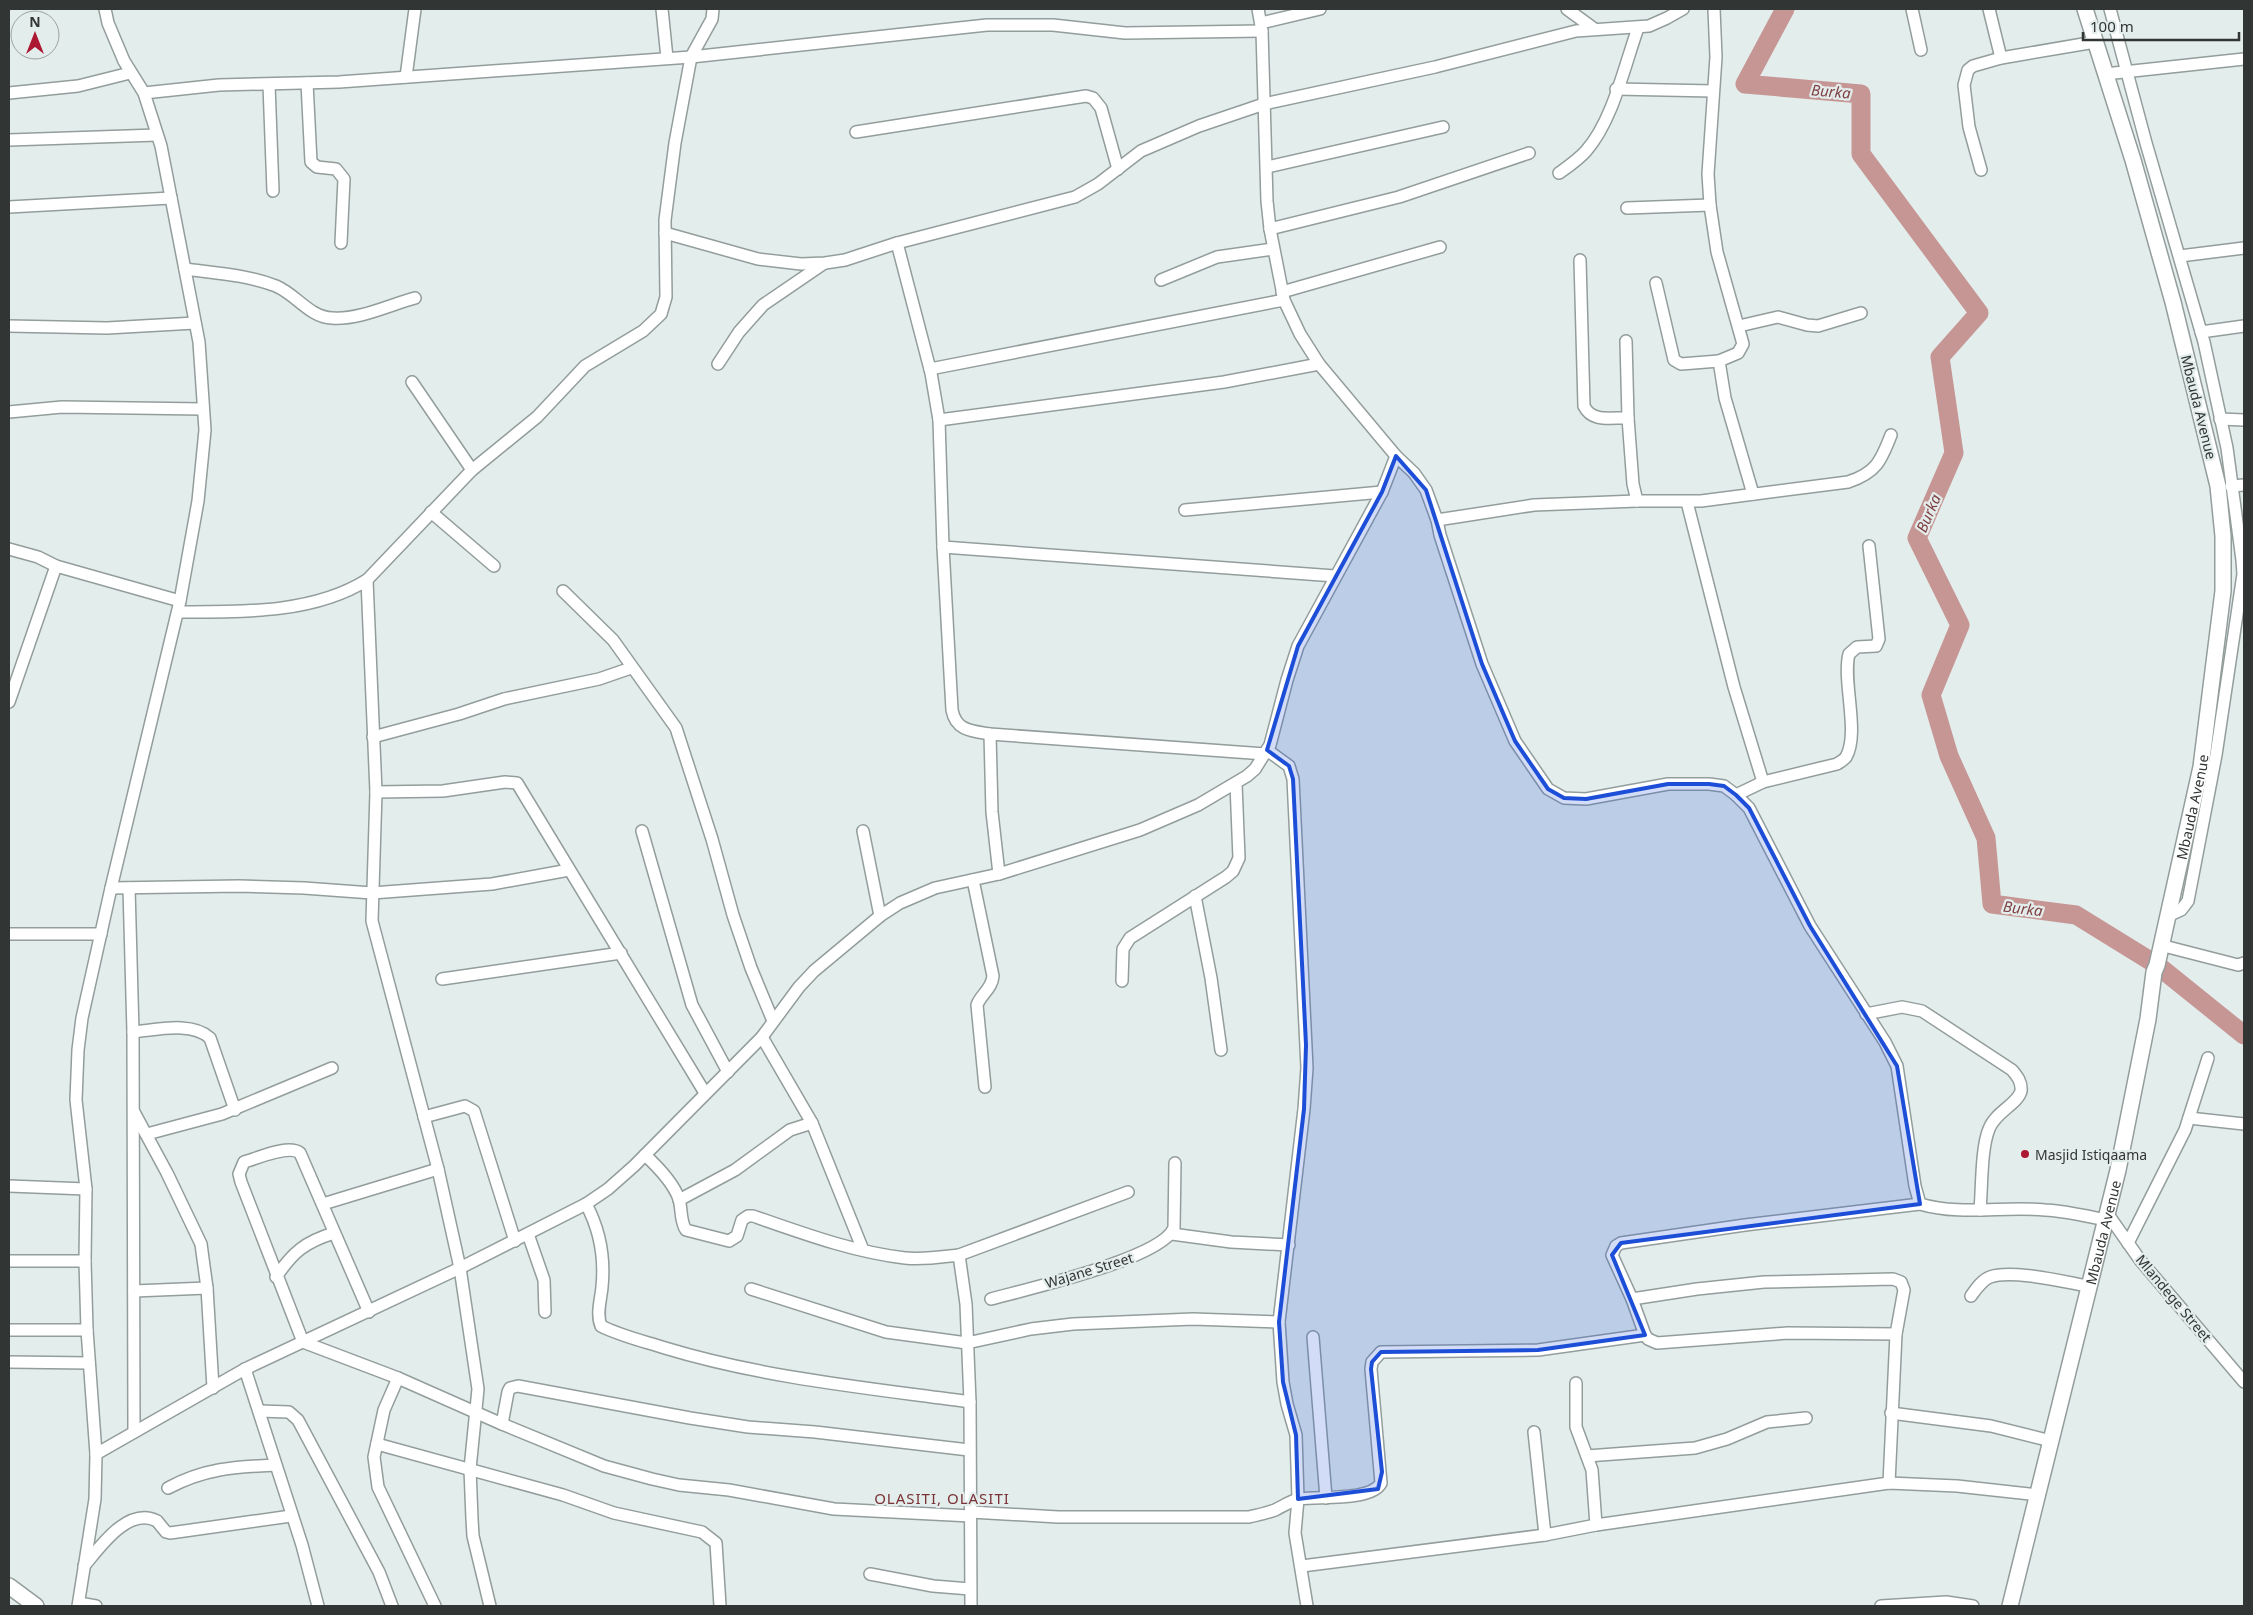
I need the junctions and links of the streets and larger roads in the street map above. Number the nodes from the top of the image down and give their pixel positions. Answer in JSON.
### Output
{"nodes":[{"id":1,"x":105,"y":9,"type":"edge"},
{"id":2,"x":415,"y":9,"type":"edge"},
{"id":3,"x":662,"y":9,"type":"edge"},
{"id":4,"x":713,"y":9,"type":"edge"},
{"id":5,"x":1258,"y":9,"type":"edge"},
{"id":6,"x":1320,"y":9,"type":"edge"},
{"id":7,"x":1567,"y":9,"type":"edge"},
{"id":8,"x":1683,"y":9,"type":"edge"},
{"id":9,"x":1714,"y":9,"type":"edge"},
{"id":10,"x":1912,"y":9,"type":"edge"},
{"id":11,"x":1990,"y":9,"type":"edge"},
{"id":12,"x":2085,"y":9,"type":"edge"},
{"id":13,"x":2110,"y":9,"type":"edge"},
{"id":14,"x":1261,"y":27,"type":"junction"},
{"id":15,"x":1593,"y":28,"type":"junction"},
{"id":16,"x":1638,"y":28,"type":"junction"},
{"id":17,"x":2095,"y":42,"type":"junction"},
{"id":18,"x":1921,"y":50,"type":"dead end"},
{"id":19,"x":691,"y":57,"type":"junction"},
{"id":20,"x":667,"y":58,"type":"junction"},
{"id":21,"x":2002,"y":58,"type":"junction"},
{"id":22,"x":2244,"y":59,"type":"edge"},
{"id":23,"x":2127,"y":70,"type":"junction"},
{"id":24,"x":130,"y":73,"type":"junction"},
{"id":25,"x":2105,"y":74,"type":"junction"},
{"id":26,"x":406,"y":77,"type":"junction"},
{"id":27,"x":307,"y":83,"type":"junction"},
{"id":28,"x":269,"y":85,"type":"junction"},
{"id":29,"x":1616,"y":89,"type":"junction"},
{"id":30,"x":1713,"y":91,"type":"junction"},
{"id":31,"x":9,"y":93,"type":"edge"},
{"id":32,"x":144,"y":93,"type":"junction"},
{"id":33,"x":1264,"y":104,"type":"junction"},
{"id":34,"x":1443,"y":127,"type":"dead end"},
{"id":35,"x":856,"y":132,"type":"dead end"},
{"id":36,"x":156,"y":135,"type":"junction"},
{"id":37,"x":9,"y":140,"type":"edge"},
{"id":38,"x":1529,"y":153,"type":"dead end"},
{"id":39,"x":1267,"y":167,"type":"junction"},
{"id":40,"x":1118,"y":169,"type":"junction"},
{"id":41,"x":1981,"y":170,"type":"dead end"},
{"id":42,"x":1559,"y":173,"type":"dead end"},
{"id":43,"x":273,"y":191,"type":"dead end"},
{"id":44,"x":172,"y":198,"type":"junction"},
{"id":45,"x":1710,"y":205,"type":"junction"},
{"id":46,"x":9,"y":207,"type":"edge"},
{"id":47,"x":1627,"y":208,"type":"dead end"},
{"id":48,"x":1270,"y":229,"type":"junction"},
{"id":49,"x":665,"y":233,"type":"junction"},
{"id":50,"x":341,"y":243,"type":"dead end"},
{"id":51,"x":897,"y":243,"type":"junction"},
{"id":52,"x":1440,"y":247,"type":"dead end"},
{"id":53,"x":2244,"y":248,"type":"edge"},
{"id":54,"x":1273,"y":249,"type":"junction"},
{"id":55,"x":2180,"y":256,"type":"junction"},
{"id":56,"x":1580,"y":260,"type":"dead end"},
{"id":57,"x":825,"y":263,"type":"junction"},
{"id":58,"x":185,"y":269,"type":"junction"},
{"id":59,"x":1161,"y":280,"type":"dead end"},
{"id":60,"x":1656,"y":283,"type":"dead end"},
{"id":61,"x":1283,"y":296,"type":"junction"},
{"id":62,"x":415,"y":298,"type":"dead end"},
{"id":63,"x":1861,"y":313,"type":"dead end"},
{"id":64,"x":195,"y":323,"type":"junction"},
{"id":65,"x":9,"y":326,"type":"edge"},
{"id":66,"x":1739,"y":326,"type":"junction"},
{"id":67,"x":2244,"y":326,"type":"edge"},
{"id":68,"x":2201,"y":332,"type":"junction"},
{"id":69,"x":1626,"y":341,"type":"dead end"},
{"id":70,"x":1719,"y":362,"type":"junction"},
{"id":71,"x":718,"y":364,"type":"dead end"},
{"id":72,"x":1319,"y":364,"type":"junction"},
{"id":73,"x":930,"y":369,"type":"junction"},
{"id":74,"x":412,"y":382,"type":"dead end"},
{"id":75,"x":203,"y":410,"type":"junction"},
{"id":76,"x":9,"y":412,"type":"edge"},
{"id":77,"x":1628,"y":418,"type":"junction"},
{"id":78,"x":2220,"y":419,"type":"junction"},
{"id":79,"x":939,"y":420,"type":"junction"},
{"id":80,"x":2244,"y":420,"type":"edge"},
{"id":81,"x":1891,"y":435,"type":"dead end"},
{"id":82,"x":1396,"y":456,"type":"junction"},
{"id":83,"x":472,"y":470,"type":"junction"},
{"id":84,"x":2244,"y":485,"type":"edge"},
{"id":85,"x":2232,"y":486,"type":"junction"},
{"id":86,"x":1382,"y":492,"type":"junction"},
{"id":87,"x":1753,"y":494,"type":"junction"},
{"id":88,"x":1637,"y":502,"type":"junction"},
{"id":89,"x":1687,"y":502,"type":"junction"},
{"id":90,"x":1185,"y":510,"type":"dead end"},
{"id":91,"x":431,"y":512,"type":"junction"},
{"id":92,"x":1437,"y":520,"type":"junction"},
{"id":93,"x":2235,"y":533,"type":"edge"},
{"id":94,"x":1869,"y":546,"type":"dead end"},
{"id":95,"x":943,"y":547,"type":"junction"},
{"id":96,"x":9,"y":549,"type":"edge"},
{"id":97,"x":56,"y":566,"type":"junction"},
{"id":98,"x":494,"y":566,"type":"dead end"},
{"id":99,"x":2243,"y":575,"type":"edge"},
{"id":100,"x":1335,"y":576,"type":"junction"},
{"id":101,"x":367,"y":580,"type":"junction"},
{"id":102,"x":564,"y":591,"type":"dead end"},
{"id":103,"x":179,"y":606,"type":"junction"},
{"id":104,"x":631,"y":668,"type":"junction"},
{"id":105,"x":9,"y":702,"type":"edge"},
{"id":106,"x":990,"y":734,"type":"junction"},
{"id":107,"x":373,"y":737,"type":"junction"},
{"id":108,"x":1266,"y":752,"type":"junction"},
{"id":109,"x":1763,"y":782,"type":"junction"},
{"id":110,"x":1236,"y":784,"type":"junction"},
{"id":111,"x":376,"y":792,"type":"junction"},
{"id":112,"x":1736,"y":794,"type":"junction"},
{"id":113,"x":642,"y":831,"type":"dead end"},
{"id":114,"x":863,"y":831,"type":"dead end"},
{"id":115,"x":568,"y":870,"type":"junction"},
{"id":116,"x":999,"y":874,"type":"junction"},
{"id":117,"x":973,"y":880,"type":"junction"},
{"id":118,"x":111,"y":888,"type":"junction"},
{"id":119,"x":129,"y":888,"type":"junction"},
{"id":120,"x":372,"y":893,"type":"junction"},
{"id":121,"x":1195,"y":896,"type":"junction"},
{"id":122,"x":880,"y":916,"type":"junction"},
{"id":123,"x":2168,"y":916,"type":"junction"},
{"id":124,"x":9,"y":934,"type":"edge"},
{"id":125,"x":101,"y":934,"type":"junction"},
{"id":126,"x":2160,"y":945,"type":"junction"},
{"id":127,"x":622,"y":953,"type":"junction"},
{"id":128,"x":2244,"y":964,"type":"edge"},
{"id":129,"x":442,"y":978,"type":"dead end"},
{"id":130,"x":1122,"y":981,"type":"dead end"},
{"id":131,"x":1866,"y":1014,"type":"junction"},
{"id":132,"x":774,"y":1021,"type":"junction"},
{"id":133,"x":133,"y":1032,"type":"junction"},
{"id":134,"x":762,"y":1037,"type":"junction"},
{"id":135,"x":1221,"y":1050,"type":"dead end"},
{"id":136,"x":2208,"y":1058,"type":"dead end"},
{"id":137,"x":332,"y":1068,"type":"dead end"},
{"id":138,"x":728,"y":1072,"type":"junction"},
{"id":139,"x":984,"y":1087,"type":"dead end"},
{"id":140,"x":705,"y":1092,"type":"junction"},
{"id":141,"x":235,"y":1110,"type":"junction"},
{"id":142,"x":133,"y":1111,"type":"junction"},
{"id":143,"x":424,"y":1117,"type":"junction"},
{"id":144,"x":2189,"y":1118,"type":"junction"},
{"id":145,"x":812,"y":1123,"type":"junction"},
{"id":146,"x":2244,"y":1124,"type":"edge"},
{"id":147,"x":147,"y":1134,"type":"junction"},
{"id":148,"x":645,"y":1155,"type":"junction"},
{"id":149,"x":1175,"y":1163,"type":"dead end"},
{"id":150,"x":438,"y":1169,"type":"junction"},
{"id":151,"x":9,"y":1186,"type":"edge"},
{"id":152,"x":86,"y":1188,"type":"junction"},
{"id":153,"x":1128,"y":1192,"type":"dead end"},
{"id":154,"x":679,"y":1200,"type":"junction"},
{"id":155,"x":323,"y":1204,"type":"junction"},
{"id":156,"x":586,"y":1204,"type":"junction"},
{"id":157,"x":1920,"y":1204,"type":"junction"},
{"id":158,"x":1980,"y":1210,"type":"junction"},
{"id":159,"x":2106,"y":1216,"type":"junction"},
{"id":160,"x":334,"y":1232,"type":"junction"},
{"id":161,"x":528,"y":1234,"type":"junction"},
{"id":162,"x":1172,"y":1234,"type":"junction"},
{"id":163,"x":515,"y":1240,"type":"junction"},
{"id":164,"x":2128,"y":1243,"type":"junction"},
{"id":165,"x":1289,"y":1245,"type":"junction"},
{"id":166,"x":863,"y":1250,"type":"junction"},
{"id":167,"x":959,"y":1255,"type":"junction"},
{"id":168,"x":9,"y":1261,"type":"edge"},
{"id":169,"x":85,"y":1261,"type":"junction"},
{"id":170,"x":460,"y":1268,"type":"junction"},
{"id":171,"x":276,"y":1277,"type":"junction"},
{"id":172,"x":2088,"y":1286,"type":"junction"},
{"id":173,"x":207,"y":1288,"type":"junction"},
{"id":174,"x":751,"y":1289,"type":"dead end"},
{"id":175,"x":134,"y":1291,"type":"junction"},
{"id":176,"x":1971,"y":1296,"type":"dead end"},
{"id":177,"x":991,"y":1299,"type":"dead end"},
{"id":178,"x":1632,"y":1299,"type":"junction"},
{"id":179,"x":369,"y":1312,"type":"junction"},
{"id":180,"x":545,"y":1312,"type":"dead end"},
{"id":181,"x":1279,"y":1322,"type":"junction"},
{"id":182,"x":9,"y":1330,"type":"edge"},
{"id":183,"x":87,"y":1330,"type":"junction"},
{"id":184,"x":1896,"y":1334,"type":"junction"},
{"id":185,"x":1645,"y":1336,"type":"junction"},
{"id":186,"x":1313,"y":1337,"type":"dead end"},
{"id":187,"x":303,"y":1342,"type":"junction"},
{"id":188,"x":967,"y":1343,"type":"junction"},
{"id":189,"x":9,"y":1362,"type":"edge"},
{"id":190,"x":89,"y":1363,"type":"junction"},
{"id":191,"x":245,"y":1369,"type":"junction"},
{"id":192,"x":398,"y":1378,"type":"junction"},
{"id":193,"x":2244,"y":1382,"type":"edge"},
{"id":194,"x":1576,"y":1383,"type":"dead end"},
{"id":195,"x":213,"y":1388,"type":"junction"},
{"id":196,"x":970,"y":1402,"type":"junction"},
{"id":197,"x":258,"y":1411,"type":"junction"},
{"id":198,"x":476,"y":1413,"type":"junction"},
{"id":199,"x":1891,"y":1413,"type":"junction"},
{"id":200,"x":1806,"y":1418,"type":"dead end"},
{"id":201,"x":502,"y":1424,"type":"junction"},
{"id":202,"x":134,"y":1432,"type":"junction"},
{"id":203,"x":1534,"y":1432,"type":"dead end"},
{"id":204,"x":2050,"y":1441,"type":"junction"},
{"id":205,"x":377,"y":1444,"type":"junction"},
{"id":206,"x":969,"y":1450,"type":"junction"},
{"id":207,"x":96,"y":1454,"type":"junction"},
{"id":208,"x":1587,"y":1456,"type":"junction"},
{"id":209,"x":276,"y":1465,"type":"junction"},
{"id":210,"x":470,"y":1469,"type":"junction"},
{"id":211,"x":1889,"y":1483,"type":"junction"},
{"id":212,"x":168,"y":1488,"type":"dead end"},
{"id":213,"x":2038,"y":1495,"type":"junction"},
{"id":214,"x":1326,"y":1498,"type":"junction"},
{"id":215,"x":1298,"y":1499,"type":"junction"},
{"id":216,"x":972,"y":1514,"type":"junction"},
{"id":217,"x":291,"y":1516,"type":"junction"},
{"id":218,"x":1596,"y":1524,"type":"junction"},
{"id":219,"x":1545,"y":1535,"type":"junction"},
{"id":220,"x":84,"y":1566,"type":"junction"},
{"id":221,"x":1302,"y":1566,"type":"junction"},
{"id":222,"x":870,"y":1574,"type":"dead end"},
{"id":223,"x":9,"y":1586,"type":"edge"},
{"id":224,"x":970,"y":1590,"type":"junction"},
{"id":225,"x":79,"y":1605,"type":"edge"},
{"id":226,"x":36,"y":1606,"type":"edge"},
{"id":227,"x":96,"y":1606,"type":"edge"},
{"id":228,"x":318,"y":1606,"type":"edge"},
{"id":229,"x":392,"y":1606,"type":"edge"},
{"id":230,"x":435,"y":1606,"type":"edge"},
{"id":231,"x":490,"y":1606,"type":"edge"},
{"id":232,"x":720,"y":1606,"type":"edge"},
{"id":233,"x":971,"y":1606,"type":"edge"},
{"id":234,"x":1307,"y":1606,"type":"edge"},
{"id":235,"x":1882,"y":1606,"type":"edge"},
{"id":236,"x":1973,"y":1606,"type":"edge"},
{"id":237,"x":2010,"y":1606,"type":"edge"}],
"edges":[{"from":1,"to":24,"type":"street"},
{"from":2,"to":26,"type":"street"},
{"from":3,"to":20,"type":"street"},
{"from":4,"to":19,"type":"street"},
{"from":5,"to":14,"type":"street"},
{"from":6,"to":14,"type":"street"},
{"from":7,"to":15,"type":"street"},
{"from":8,"to":16,"type":"street"},
{"from":9,"to":30,"type":"street"},
{"from":10,"to":18,"type":"street"},
{"from":11,"to":21,"type":"street"},
{"from":12,"to":17,"type":"street","name":"Mbauda Avenue"},
{"from":13,"to":23,"type":"street"},
{"from":14,"to":19,"type":"street"},
{"from":14,"to":33,"type":"street"},
{"from":15,"to":16,"type":"street"},
{"from":15,"to":33,"type":"street"},
{"from":16,"to":29,"type":"street"},
{"from":17,"to":21,"type":"street"},
{"from":17,"to":25,"type":"street","name":"Mbauda Avenue"},
{"from":19,"to":20,"type":"street"},
{"from":19,"to":49,"type":"street"},
{"from":20,"to":26,"type":"street"},
{"from":21,"to":41,"type":"street"},
{"from":22,"to":23,"type":"street"},
{"from":23,"to":25,"type":"street"},
{"from":23,"to":55,"type":"street"},
{"from":24,"to":31,"type":"street"},
{"from":24,"to":32,"type":"street"},
{"from":25,"to":93,"type":"street","name":"Mbauda Avenue"},
{"from":26,"to":27,"type":"street"},
{"from":27,"to":28,"type":"street"},
{"from":27,"to":50,"type":"street"},
{"from":28,"to":32,"type":"street"},
{"from":28,"to":43,"type":"street"},
{"from":29,"to":30,"type":"street"},
{"from":29,"to":42,"type":"street"},
{"from":30,"to":45,"type":"street"},
{"from":32,"to":36,"type":"street"},
{"from":33,"to":39,"type":"street"},
{"from":33,"to":40,"type":"street"},
{"from":34,"to":39,"type":"street"},
{"from":35,"to":40,"type":"street"},
{"from":36,"to":37,"type":"street"},
{"from":36,"to":44,"type":"street"},
{"from":38,"to":48,"type":"street"},
{"from":39,"to":48,"type":"street"},
{"from":40,"to":51,"type":"street"},
{"from":44,"to":46,"type":"street"},
{"from":44,"to":58,"type":"street"},
{"from":45,"to":47,"type":"street"},
{"from":45,"to":66,"type":"street"},
{"from":48,"to":54,"type":"street"},
{"from":49,"to":57,"type":"street"},
{"from":49,"to":83,"type":"street"},
{"from":51,"to":57,"type":"street"},
{"from":51,"to":73,"type":"street"},
{"from":52,"to":61,"type":"street"},
{"from":53,"to":55,"type":"street"},
{"from":54,"to":59,"type":"street"},
{"from":54,"to":61,"type":"street"},
{"from":55,"to":68,"type":"street"},
{"from":56,"to":77,"type":"street"},
{"from":57,"to":71,"type":"street"},
{"from":58,"to":62,"type":"street"},
{"from":58,"to":64,"type":"street"},
{"from":60,"to":70,"type":"street"},
{"from":61,"to":72,"type":"street"},
{"from":61,"to":73,"type":"street"},
{"from":63,"to":66,"type":"street"},
{"from":64,"to":65,"type":"street"},
{"from":64,"to":75,"type":"street"},
{"from":66,"to":70,"type":"street"},
{"from":67,"to":68,"type":"street"},
{"from":68,"to":78,"type":"street"},
{"from":69,"to":77,"type":"street"},
{"from":70,"to":87,"type":"street"},
{"from":72,"to":79,"type":"street"},
{"from":72,"to":82,"type":"street"},
{"from":73,"to":79,"type":"street"},
{"from":74,"to":83,"type":"street"},
{"from":75,"to":76,"type":"street"},
{"from":75,"to":103,"type":"street"},
{"from":77,"to":88,"type":"street"},
{"from":78,"to":80,"type":"street"},
{"from":78,"to":85,"type":"street"},
{"from":79,"to":95,"type":"street"},
{"from":81,"to":87,"type":"street"},
{"from":82,"to":86,"type":"street"},
{"from":82,"to":92,"type":"street"},
{"from":83,"to":91,"type":"street"},
{"from":84,"to":85,"type":"street"},
{"from":85,"to":93,"type":"street"},
{"from":86,"to":90,"type":"street"},
{"from":86,"to":100,"type":"street"},
{"from":87,"to":89,"type":"street"},
{"from":88,"to":89,"type":"street"},
{"from":88,"to":92,"type":"street"},
{"from":89,"to":109,"type":"street"},
{"from":91,"to":98,"type":"street"},
{"from":91,"to":101,"type":"street"},
{"from":92,"to":112,"type":"street"},
{"from":93,"to":99,"type":"street"},
{"from":93,"to":123,"type":"street","name":"Mbauda Avenue"},
{"from":94,"to":109,"type":"street"},
{"from":95,"to":100,"type":"street"},
{"from":95,"to":106,"type":"street"},
{"from":96,"to":97,"type":"street"},
{"from":97,"to":103,"type":"street"},
{"from":97,"to":105,"type":"street"},
{"from":99,"to":123,"type":"street"},
{"from":100,"to":108,"type":"street"},
{"from":101,"to":103,"type":"street"},
{"from":101,"to":107,"type":"street"},
{"from":102,"to":104,"type":"street"},
{"from":103,"to":118,"type":"street"},
{"from":104,"to":107,"type":"street"},
{"from":104,"to":132,"type":"street"},
{"from":106,"to":108,"type":"street"},
{"from":106,"to":116,"type":"street"},
{"from":107,"to":111,"type":"street"},
{"from":108,"to":110,"type":"street"},
{"from":108,"to":165,"type":"street"},
{"from":109,"to":112,"type":"street"},
{"from":110,"to":116,"type":"street"},
{"from":110,"to":121,"type":"street"},
{"from":111,"to":115,"type":"street"},
{"from":111,"to":120,"type":"street"},
{"from":112,"to":131,"type":"street"},
{"from":113,"to":138,"type":"street"},
{"from":114,"to":122,"type":"street"},
{"from":115,"to":120,"type":"street"},
{"from":115,"to":127,"type":"street"},
{"from":116,"to":117,"type":"street"},
{"from":117,"to":122,"type":"street"},
{"from":117,"to":139,"type":"street"},
{"from":118,"to":119,"type":"street"},
{"from":118,"to":125,"type":"street"},
{"from":119,"to":120,"type":"street"},
{"from":119,"to":133,"type":"street"},
{"from":120,"to":143,"type":"street"},
{"from":121,"to":130,"type":"street"},
{"from":121,"to":135,"type":"street"},
{"from":122,"to":132,"type":"street"},
{"from":123,"to":126,"type":"street","name":"Mbauda Avenue"},
{"from":124,"to":125,"type":"street"},
{"from":125,"to":152,"type":"street"},
{"from":126,"to":128,"type":"street"},
{"from":126,"to":159,"type":"street","name":"Mbauda Avenue"},
{"from":127,"to":129,"type":"street"},
{"from":127,"to":140,"type":"street"},
{"from":131,"to":157,"type":"street"},
{"from":131,"to":158,"type":"street"},
{"from":132,"to":134,"type":"street"},
{"from":133,"to":141,"type":"street"},
{"from":133,"to":142,"type":"street"},
{"from":134,"to":138,"type":"street"},
{"from":134,"to":145,"type":"street"},
{"from":136,"to":144,"type":"street"},
{"from":137,"to":141,"type":"street"},
{"from":138,"to":140,"type":"street"},
{"from":140,"to":148,"type":"street"},
{"from":141,"to":147,"type":"street"},
{"from":142,"to":147,"type":"street"},
{"from":142,"to":175,"type":"street"},
{"from":143,"to":150,"type":"street"},
{"from":143,"to":163,"type":"street"},
{"from":144,"to":146,"type":"street"},
{"from":144,"to":164,"type":"street"},
{"from":145,"to":154,"type":"street"},
{"from":145,"to":166,"type":"street"},
{"from":147,"to":173,"type":"street"},
{"from":148,"to":154,"type":"street"},
{"from":148,"to":156,"type":"street"},
{"from":149,"to":162,"type":"street"},
{"from":150,"to":155,"type":"street"},
{"from":150,"to":170,"type":"street"},
{"from":151,"to":152,"type":"street"},
{"from":152,"to":169,"type":"street"},
{"from":153,"to":167,"type":"street"},
{"from":154,"to":166,"type":"street"},
{"from":155,"to":160,"type":"street"},
{"from":155,"to":171,"type":"street"},
{"from":156,"to":161,"type":"street"},
{"from":156,"to":196,"type":"street"},
{"from":157,"to":158,"type":"street"},
{"from":157,"to":178,"type":"street"},
{"from":158,"to":159,"type":"street"},
{"from":159,"to":164,"type":"street","name":"Mlandege Street"},
{"from":159,"to":172,"type":"street","name":"Mbauda Avenue"},
{"from":160,"to":171,"type":"street"},
{"from":160,"to":179,"type":"street"},
{"from":161,"to":163,"type":"street"},
{"from":161,"to":180,"type":"street"},
{"from":162,"to":165,"type":"street"},
{"from":162,"to":177,"type":"street","name":"Wajane Street"},
{"from":163,"to":170,"type":"street"},
{"from":164,"to":193,"type":"street","name":"Mlandege Street"},
{"from":165,"to":181,"type":"street"},
{"from":166,"to":167,"type":"street"},
{"from":167,"to":188,"type":"street"},
{"from":168,"to":169,"type":"street"},
{"from":169,"to":183,"type":"street"},
{"from":170,"to":179,"type":"street"},
{"from":170,"to":198,"type":"street"},
{"from":171,"to":187,"type":"street"},
{"from":172,"to":176,"type":"street"},
{"from":172,"to":204,"type":"street","name":"Mbauda Avenue"},
{"from":173,"to":175,"type":"street"},
{"from":173,"to":195,"type":"street"},
{"from":174,"to":188,"type":"street"},
{"from":175,"to":202,"type":"street"},
{"from":178,"to":184,"type":"street"},
{"from":178,"to":185,"type":"street"},
{"from":179,"to":187,"type":"street"},
{"from":181,"to":188,"type":"street"},
{"from":181,"to":215,"type":"street"},
{"from":182,"to":183,"type":"street"},
{"from":183,"to":190,"type":"street"},
{"from":184,"to":185,"type":"street"},
{"from":184,"to":199,"type":"street"},
{"from":185,"to":214,"type":"street"},
{"from":186,"to":214,"type":"street"},
{"from":187,"to":191,"type":"street"},
{"from":187,"to":192,"type":"street"},
{"from":188,"to":196,"type":"street"},
{"from":189,"to":190,"type":"street"},
{"from":190,"to":207,"type":"street"},
{"from":191,"to":195,"type":"street"},
{"from":191,"to":197,"type":"street"},
{"from":192,"to":198,"type":"street"},
{"from":192,"to":205,"type":"street"},
{"from":194,"to":208,"type":"street"},
{"from":195,"to":202,"type":"street"},
{"from":196,"to":206,"type":"street"},
{"from":197,"to":209,"type":"street"},
{"from":197,"to":229,"type":"street"},
{"from":198,"to":201,"type":"street"},
{"from":198,"to":210,"type":"street"},
{"from":199,"to":204,"type":"street"},
{"from":199,"to":211,"type":"street"},
{"from":200,"to":208,"type":"street"},
{"from":201,"to":206,"type":"street"},
{"from":201,"to":216,"type":"street"},
{"from":202,"to":207,"type":"street"},
{"from":203,"to":219,"type":"street"},
{"from":204,"to":213,"type":"street","name":"Mbauda Avenue"},
{"from":205,"to":210,"type":"street"},
{"from":205,"to":230,"type":"street"},
{"from":206,"to":216,"type":"street"},
{"from":207,"to":220,"type":"street"},
{"from":208,"to":218,"type":"street"},
{"from":209,"to":212,"type":"street"},
{"from":209,"to":217,"type":"street"},
{"from":210,"to":231,"type":"street"},
{"from":210,"to":232,"type":"street"},
{"from":211,"to":213,"type":"street"},
{"from":211,"to":218,"type":"street"},
{"from":213,"to":237,"type":"street","name":"Mbauda Avenue"},
{"from":214,"to":215,"type":"street"},
{"from":215,"to":216,"type":"street"},
{"from":215,"to":221,"type":"street"},
{"from":216,"to":224,"type":"street"},
{"from":217,"to":220,"type":"street"},
{"from":217,"to":228,"type":"street"},
{"from":218,"to":219,"type":"street"},
{"from":219,"to":221,"type":"street"},
{"from":220,"to":225,"type":"street"},
{"from":221,"to":234,"type":"street"},
{"from":222,"to":224,"type":"street"},
{"from":223,"to":226,"type":"street"},
{"from":224,"to":233,"type":"street"},
{"from":225,"to":227,"type":"street"},
{"from":235,"to":236,"type":"street"}]}
